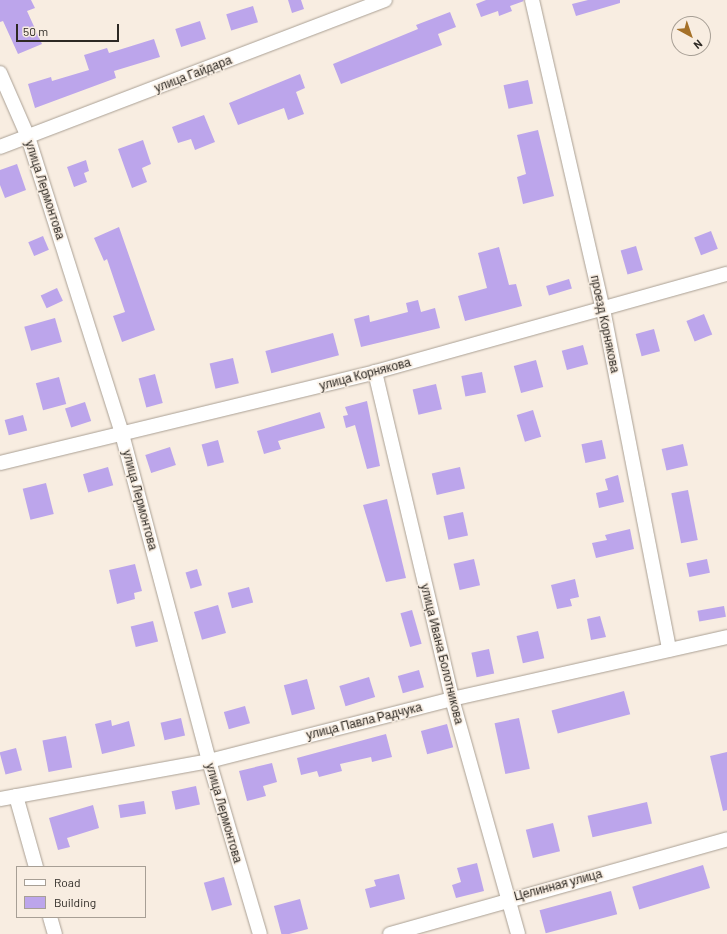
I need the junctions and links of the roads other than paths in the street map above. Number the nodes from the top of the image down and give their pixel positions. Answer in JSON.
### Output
{"nodes":[{"id":1,"x":385,"y":0,"type":"edge"},
{"id":2,"x":532,"y":0,"type":"edge"},
{"id":3,"x":0,"y":73,"type":"edge"},
{"id":4,"x":28,"y":137,"type":"junction"},
{"id":5,"x":0,"y":147,"type":"edge"},
{"id":6,"x":727,"y":274,"type":"edge"},
{"id":7,"x":602,"y":309,"type":"junction"},
{"id":8,"x":375,"y":372,"type":"junction"},
{"id":9,"x":122,"y":434,"type":"junction"},
{"id":10,"x":0,"y":463,"type":"edge"},
{"id":11,"x":727,"y":637,"type":"edge"},
{"id":12,"x":669,"y":650,"type":"junction"},
{"id":13,"x":452,"y":699,"type":"junction"},
{"id":14,"x":209,"y":761,"type":"junction"},
{"id":15,"x":16,"y":796,"type":"junction"},
{"id":16,"x":0,"y":798,"type":"edge"},
{"id":17,"x":727,"y":839,"type":"edge"},
{"id":18,"x":36,"y":866,"type":"edge"},
{"id":19,"x":507,"y":899,"type":"junction"},
{"id":20,"x":50,"y":918,"type":"edge"},
{"id":21,"x":55,"y":934,"type":"edge"},
{"id":22,"x":260,"y":934,"type":"edge"},
{"id":23,"x":390,"y":934,"type":"edge"},
{"id":24,"x":518,"y":934,"type":"edge"}],
"edges":[{"from":1,"to":4,"type":"street","name":"улица Гайдара"},
{"from":2,"to":7,"type":"street","name":"проезд Корнякова"},
{"from":3,"to":4,"type":"street","name":"улица Лермонтова"},
{"from":4,"to":5,"type":"street","name":"улица Гайдара"},
{"from":4,"to":9,"type":"street","name":"улица Лермонтова"},
{"from":6,"to":7,"type":"street","name":"улица Корнякова"},
{"from":7,"to":8,"type":"street","name":"улица Корнякова"},
{"from":7,"to":12,"type":"street","name":"проезд Корнякова"},
{"from":8,"to":9,"type":"street","name":"улица Корнякова"},
{"from":8,"to":13,"type":"street","name":"улица Ивана Болотникова"},
{"from":9,"to":10,"type":"street","name":"улица Корнякова"},
{"from":9,"to":14,"type":"street","name":"улица Лермонтова"},
{"from":11,"to":12,"type":"street","name":"улица Павла Радчука"},
{"from":12,"to":13,"type":"street","name":"улица Павла Радчука"},
{"from":13,"to":14,"type":"street","name":"улица Павла Радчука"},
{"from":13,"to":19,"type":"street","name":"улица Ивана Болотникова"},
{"from":14,"to":15,"type":"street","name":"улица Павла Радчука"},
{"from":14,"to":22,"type":"street","name":"улица Лермонтова"},
{"from":15,"to":16,"type":"street","name":"улица Павла Радчука"},
{"from":15,"to":18,"type":"street"},
{"from":17,"to":19,"type":"street","name":"Целинная улица"},
{"from":19,"to":23,"type":"street","name":"Целинная улица"},
{"from":19,"to":24,"type":"street","name":"улица Ивана Болотникова"},
{"from":20,"to":21,"type":"street"}]}
